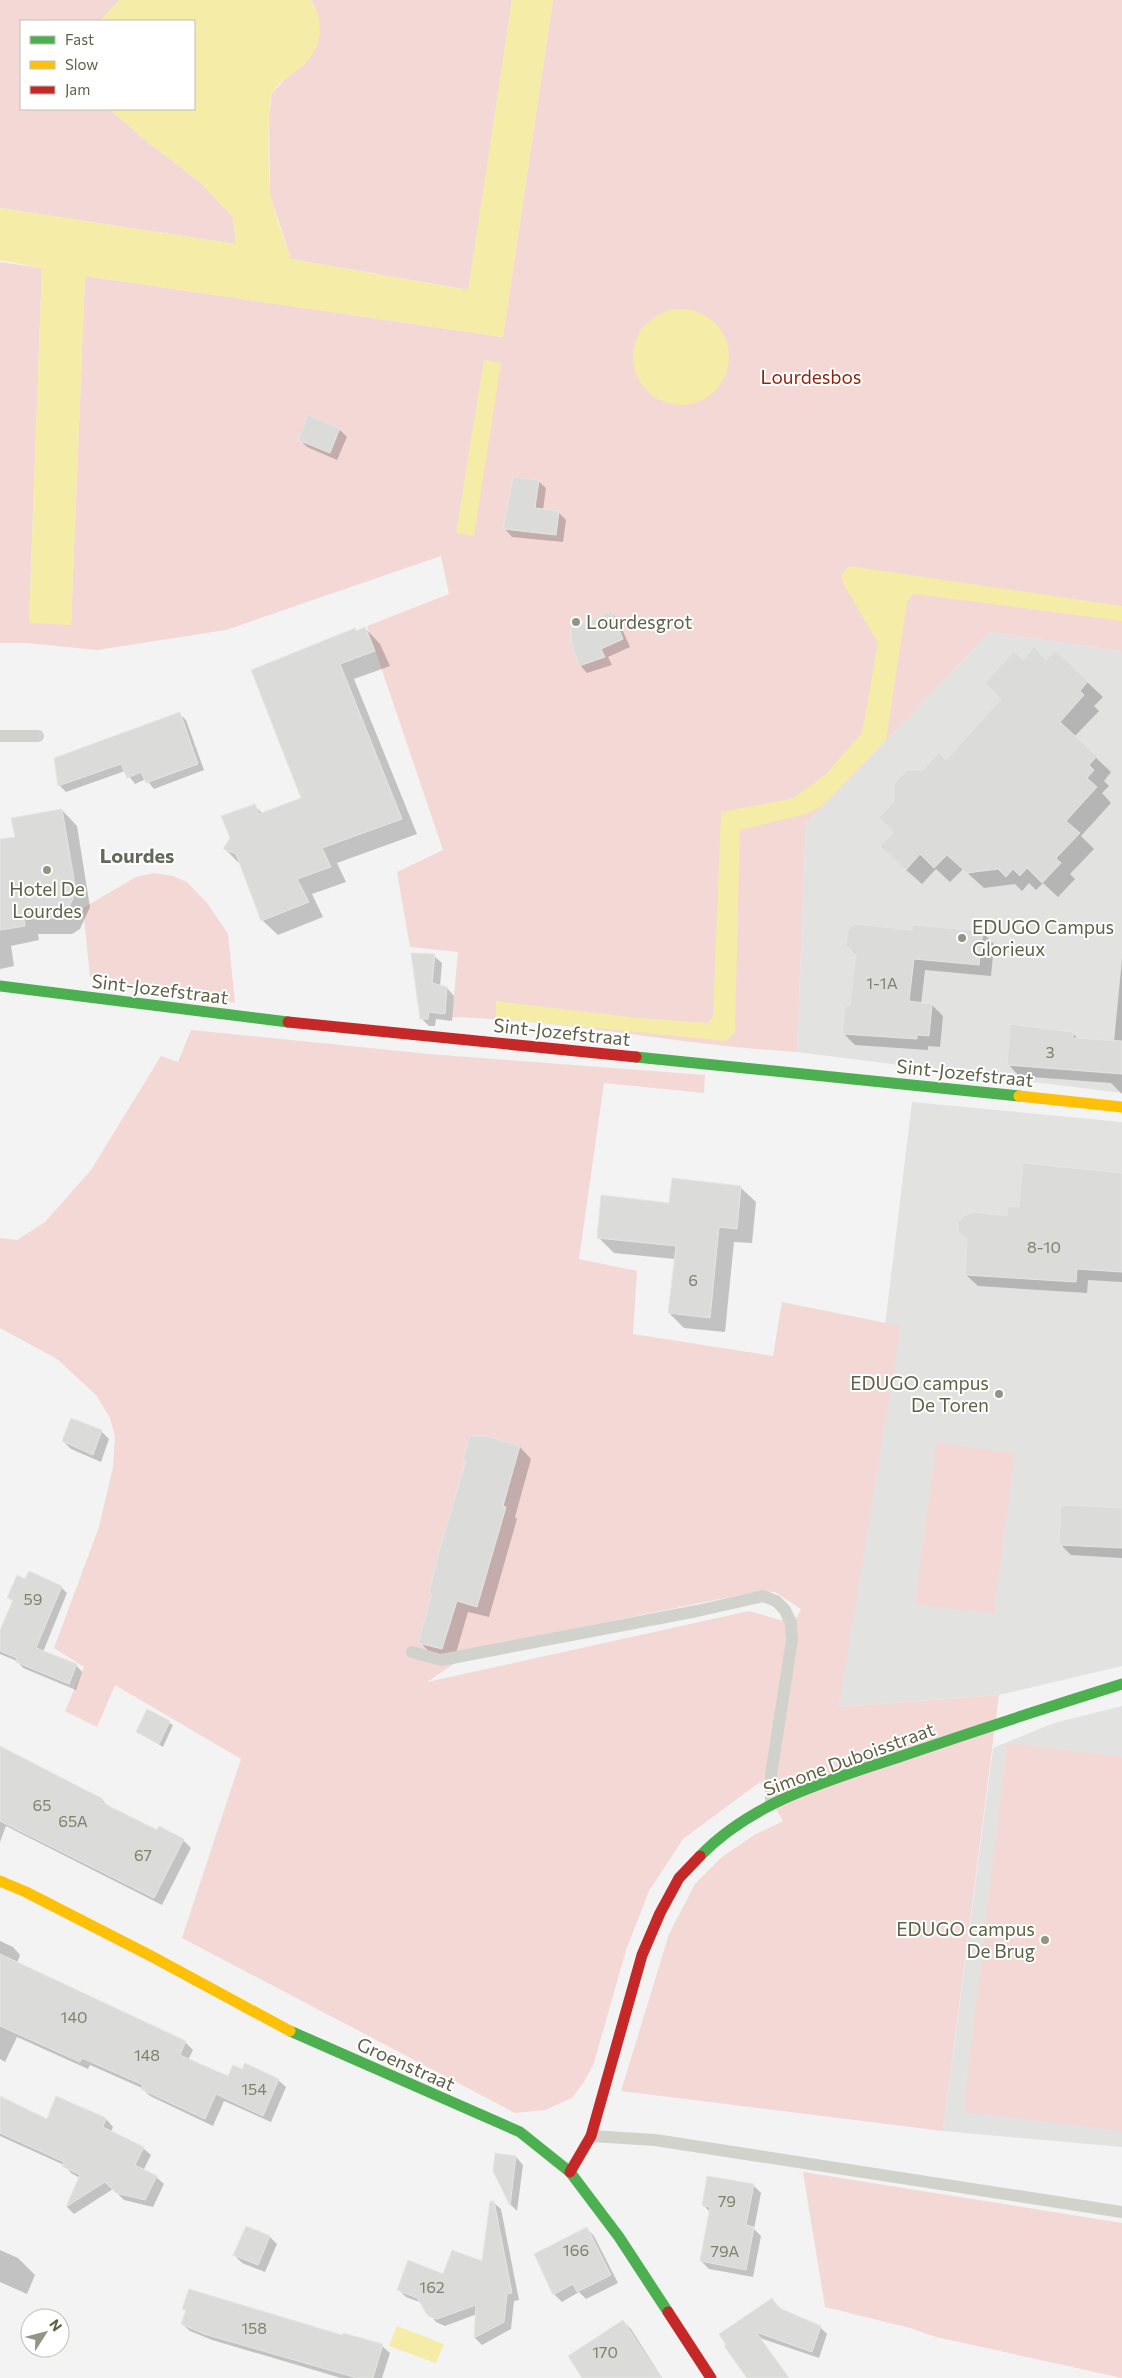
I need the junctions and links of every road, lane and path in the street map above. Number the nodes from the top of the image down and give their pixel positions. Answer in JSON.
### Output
{"nodes":[{"id":1,"x":0,"y":736,"type":"edge"},
{"id":2,"x":38,"y":736,"type":"dead end"},
{"id":3,"x":0,"y":986,"type":"edge"},
{"id":4,"x":1122,"y":1107,"type":"edge"},
{"id":5,"x":412,"y":1652,"type":"dead end"},
{"id":6,"x":1122,"y":1684,"type":"edge"},
{"id":7,"x":770,"y":1804,"type":"junction"},
{"id":8,"x":0,"y":1881,"type":"edge"},
{"id":9,"x":591,"y":2136,"type":"junction"},
{"id":10,"x":570,"y":2172,"type":"junction"},
{"id":11,"x":1122,"y":2212,"type":"edge"},
{"id":12,"x":711,"y":2378,"type":"edge"}],
"edges":[{"from":1,"to":2,"type":"lane"},
{"from":3,"to":4,"type":"street","name":"Sint-Jozefstraat"},
{"from":5,"to":7,"type":"lane"},
{"from":6,"to":7,"type":"street","name":"Simone Duboisstraat"},
{"from":7,"to":9,"type":"street","name":"Simone Duboisstraat"},
{"from":8,"to":10,"type":"street","name":"Groenstraat"},
{"from":9,"to":10,"type":"street","name":"Simone Duboisstraat"},
{"from":9,"to":11,"type":"lane"},
{"from":10,"to":12,"type":"street","name":"Groenstraat"}]}
